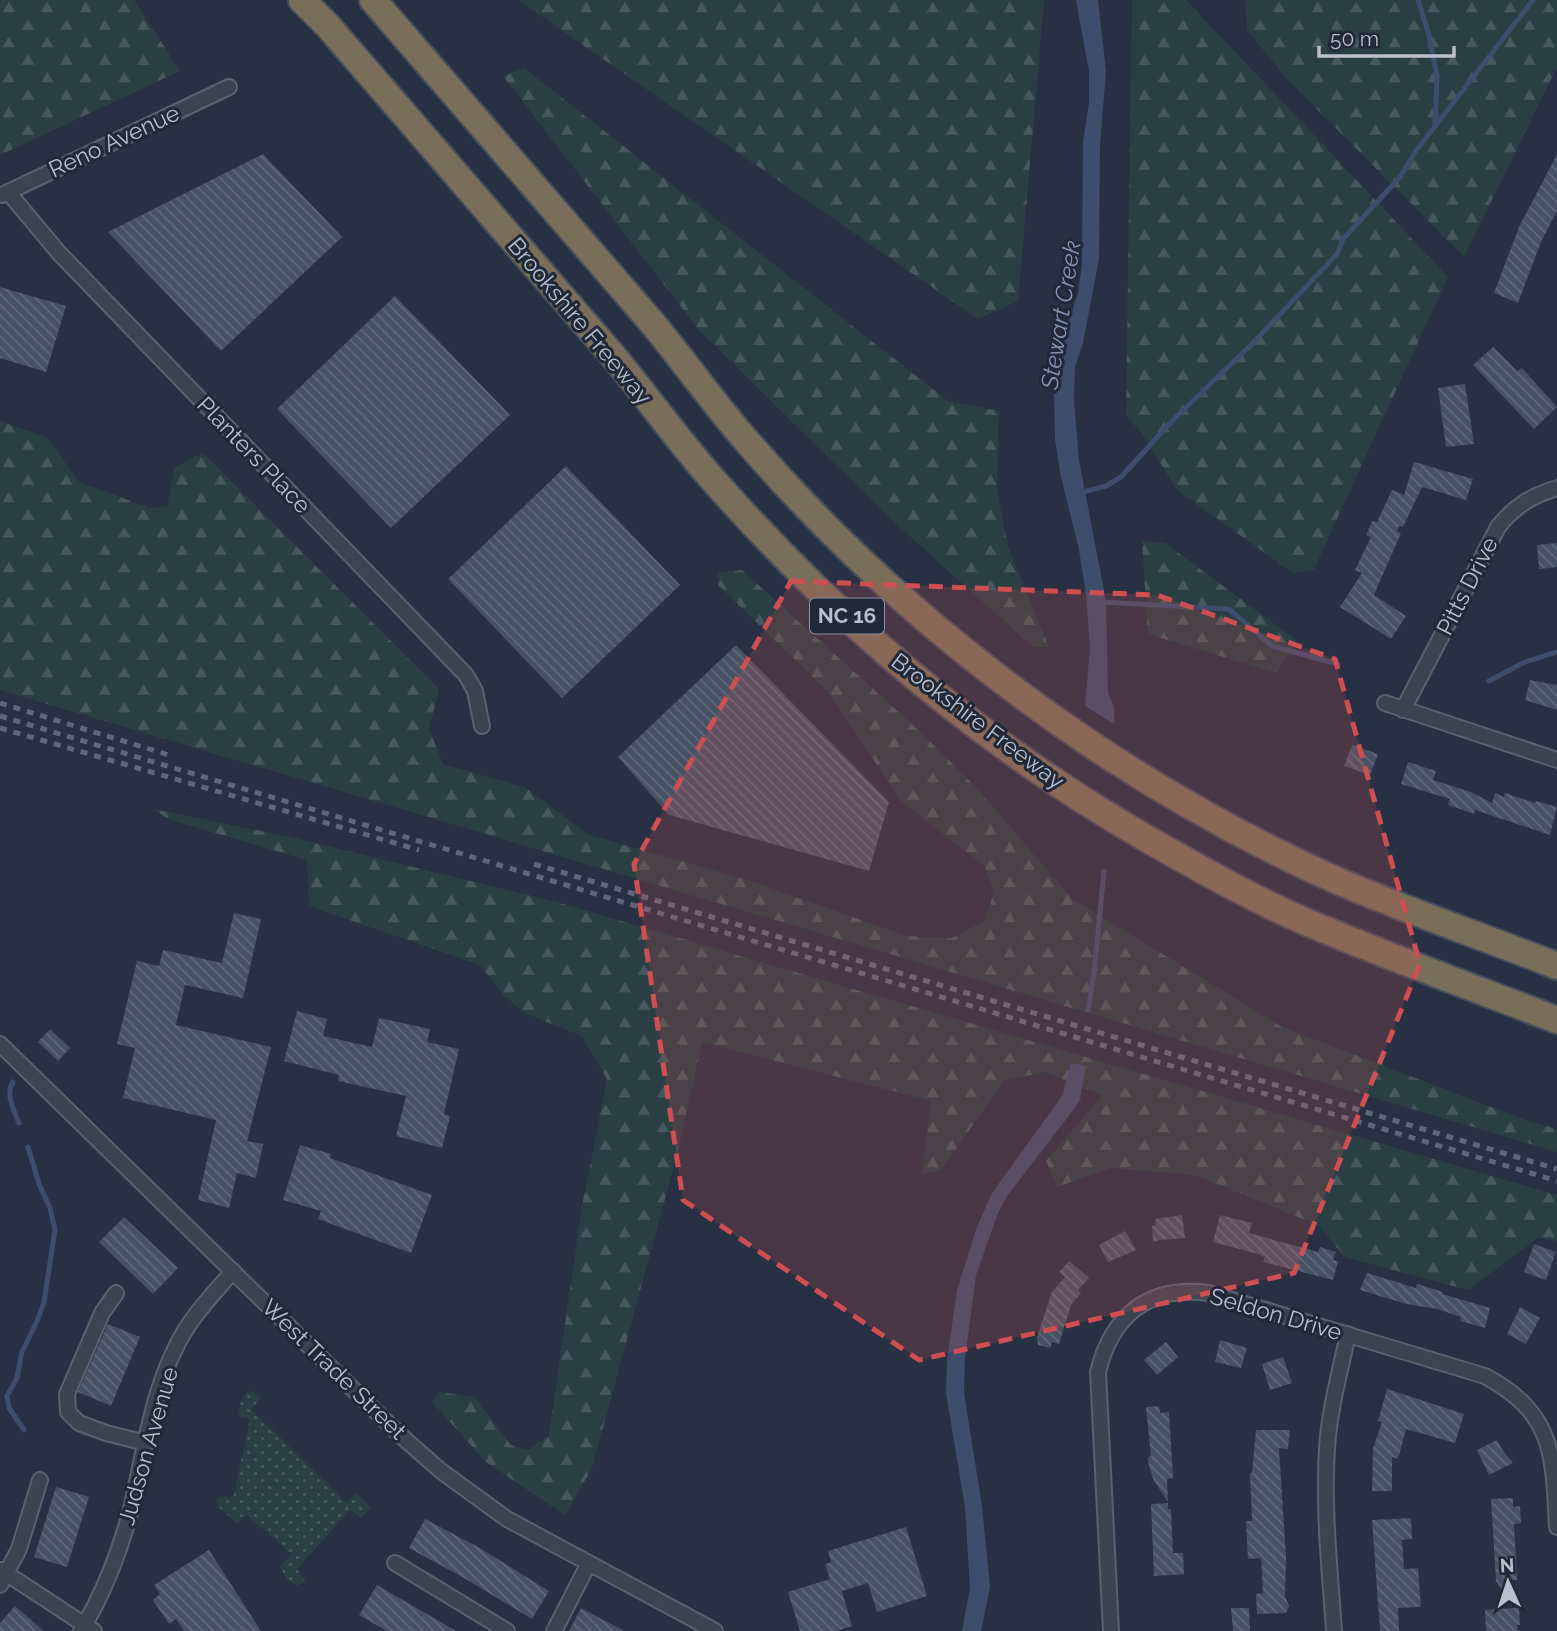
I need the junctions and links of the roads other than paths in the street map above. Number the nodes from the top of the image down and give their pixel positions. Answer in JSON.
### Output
{"nodes":[{"id":1,"x":302,"y":0,"type":"edge"},
{"id":2,"x":373,"y":0,"type":"edge"},
{"id":3,"x":229,"y":87,"type":"dead end"},
{"id":4,"x":4,"y":194,"type":"edge"},
{"id":5,"x":1557,"y":488,"type":"edge"},
{"id":6,"x":1385,"y":704,"type":"dead end"},
{"id":7,"x":1403,"y":710,"type":"junction"},
{"id":8,"x":482,"y":726,"type":"dead end"},
{"id":9,"x":1557,"y":760,"type":"edge"},
{"id":10,"x":1557,"y":966,"type":"edge"},
{"id":11,"x":1557,"y":1020,"type":"edge"},
{"id":12,"x":0,"y":1044,"type":"edge"},
{"id":13,"x":233,"y":1271,"type":"junction"},
{"id":14,"x":116,"y":1293,"type":"dead end"},
{"id":15,"x":1348,"y":1334,"type":"junction"},
{"id":16,"x":146,"y":1443,"type":"junction"},
{"id":17,"x":40,"y":1480,"type":"dead end"},
{"id":18,"x":1557,"y":1527,"type":"edge"},
{"id":19,"x":395,"y":1563,"type":"dead end"},
{"id":20,"x":589,"y":1563,"type":"junction"},
{"id":21,"x":2,"y":1576,"type":"edge"},
{"id":22,"x":87,"y":1629,"type":"edge"},
{"id":23,"x":507,"y":1631,"type":"edge"},
{"id":24,"x":554,"y":1631,"type":"edge"},
{"id":25,"x":715,"y":1631,"type":"edge"},
{"id":26,"x":1111,"y":1631,"type":"edge"},
{"id":27,"x":1334,"y":1631,"type":"edge"}],
"edges":[{"from":1,"to":11,"type":"highway","name":"Brookshire Freeway","number":"NC 16"},
{"from":2,"to":10,"type":"highway","name":"Brookshire Freeway","number":"NC 16"},
{"from":3,"to":4,"type":"street","name":"Reno Avenue"},
{"from":4,"to":8,"type":"street","name":"Planters Place"},
{"from":5,"to":7,"type":"street","name":"Pitts Drive"},
{"from":6,"to":7,"type":"street"},
{"from":7,"to":9,"type":"street"},
{"from":12,"to":13,"type":"street","name":"West Trade Street"},
{"from":13,"to":16,"type":"street","name":"Judson Avenue"},
{"from":13,"to":20,"type":"street","name":"West Trade Street"},
{"from":14,"to":16,"type":"street"},
{"from":15,"to":18,"type":"street","name":"Seldon Drive"},
{"from":15,"to":26,"type":"street","name":"Seldon Drive"},
{"from":15,"to":27,"type":"street"},
{"from":16,"to":22,"type":"street","name":"Judson Avenue"},
{"from":17,"to":21,"type":"street"},
{"from":19,"to":23,"type":"street"},
{"from":20,"to":24,"type":"street"},
{"from":20,"to":25,"type":"street","name":"West Trade Street"},
{"from":21,"to":22,"type":"street"}]}
